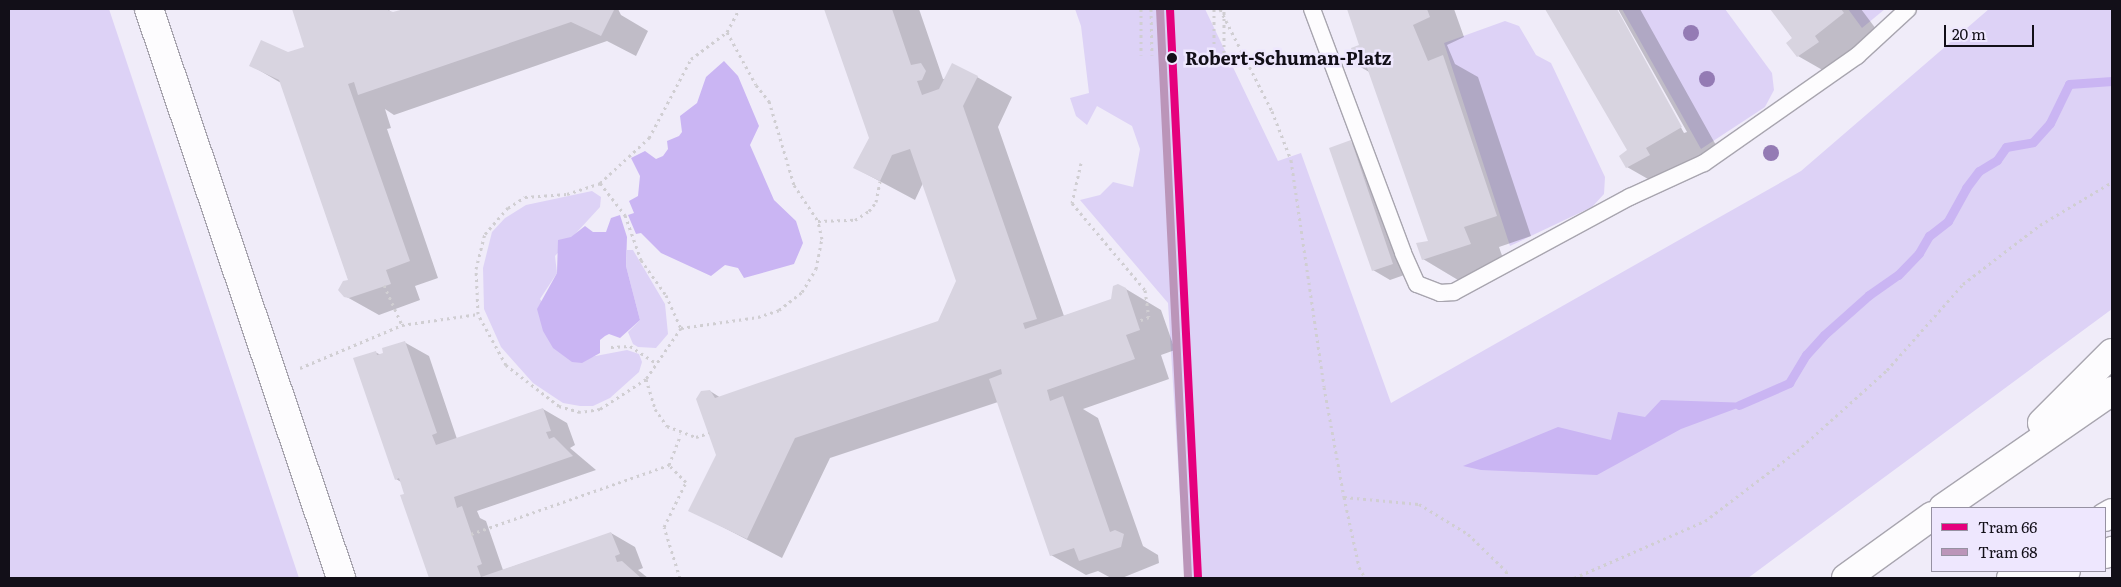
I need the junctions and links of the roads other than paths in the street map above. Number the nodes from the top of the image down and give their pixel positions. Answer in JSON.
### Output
{"nodes":[{"id":1,"x":149,"y":9,"type":"edge"},
{"id":2,"x":1312,"y":9,"type":"edge"},
{"id":3,"x":1908,"y":9,"type":"edge"},
{"id":4,"x":2112,"y":353,"type":"edge"},
{"id":5,"x":2112,"y":390,"type":"edge"},
{"id":6,"x":1995,"y":470,"type":"junction"},
{"id":7,"x":1944,"y":507,"type":"edge"},
{"id":8,"x":1931,"y":517,"type":"edge"},
{"id":9,"x":2063,"y":572,"type":"edge"},
{"id":10,"x":342,"y":578,"type":"edge"},
{"id":11,"x":1846,"y":578,"type":"edge"},
{"id":12,"x":2048,"y":578,"type":"edge"}],
"edges":[{"from":1,"to":10,"type":"main road"},
{"from":2,"to":3,"type":"lane"},
{"from":4,"to":6,"type":"main road"},
{"from":5,"to":6,"type":"main road"},
{"from":6,"to":7,"type":"main road"},
{"from":8,"to":11,"type":"main road"},
{"from":9,"to":12,"type":"main road"}]}
